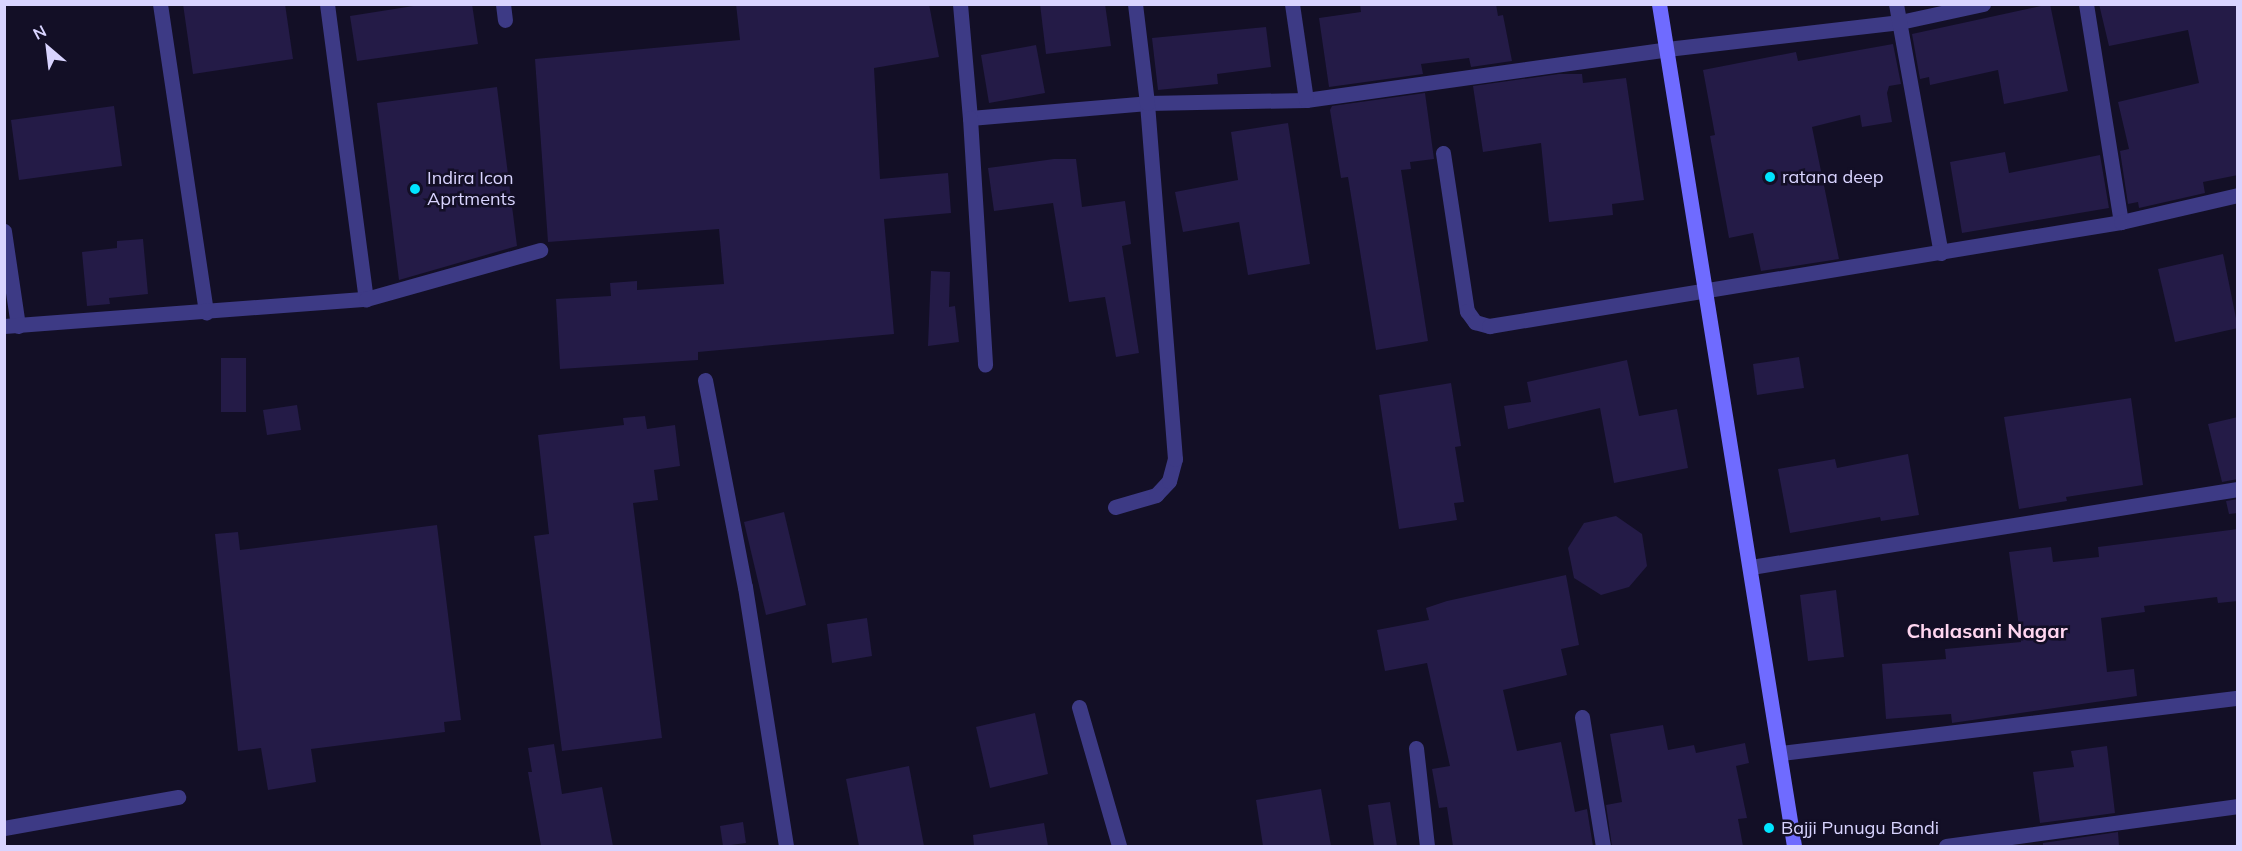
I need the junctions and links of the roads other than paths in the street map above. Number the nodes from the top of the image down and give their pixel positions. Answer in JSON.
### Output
{"nodes":[{"id":1,"x":160,"y":4,"type":"edge"},
{"id":2,"x":327,"y":4,"type":"edge"},
{"id":3,"x":960,"y":4,"type":"edge"},
{"id":4,"x":1135,"y":4,"type":"edge"},
{"id":5,"x":1292,"y":4,"type":"edge"},
{"id":6,"x":1659,"y":4,"type":"edge"},
{"id":7,"x":1896,"y":4,"type":"edge"},
{"id":8,"x":1983,"y":4,"type":"edge"},
{"id":9,"x":2086,"y":4,"type":"edge"},
{"id":10,"x":1900,"y":22,"type":"junction"},
{"id":11,"x":1667,"y":49,"type":"junction"},
{"id":12,"x":1306,"y":100,"type":"junction"},
{"id":13,"x":1147,"y":103,"type":"junction"},
{"id":14,"x":970,"y":118,"type":"junction"},
{"id":15,"x":1443,"y":153,"type":"dead end"},
{"id":16,"x":2238,"y":195,"type":"edge"},
{"id":17,"x":2121,"y":222,"type":"junction"},
{"id":18,"x":4,"y":231,"type":"edge"},
{"id":19,"x":540,"y":250,"type":"dead end"},
{"id":20,"x":1941,"y":253,"type":"junction"},
{"id":21,"x":1707,"y":293,"type":"junction"},
{"id":22,"x":366,"y":299,"type":"junction"},
{"id":23,"x":206,"y":313,"type":"junction"},
{"id":24,"x":11,"y":326,"type":"edge"},
{"id":25,"x":985,"y":365,"type":"dead end"},
{"id":26,"x":705,"y":380,"type":"dead end"},
{"id":27,"x":2238,"y":489,"type":"edge"},
{"id":28,"x":1115,"y":507,"type":"dead end"},
{"id":29,"x":1751,"y":567,"type":"junction"},
{"id":30,"x":2238,"y":698,"type":"edge"},
{"id":31,"x":1079,"y":707,"type":"dead end"},
{"id":32,"x":1582,"y":717,"type":"dead end"},
{"id":33,"x":1416,"y":748,"type":"dead end"},
{"id":34,"x":1782,"y":753,"type":"junction"},
{"id":35,"x":178,"y":797,"type":"dead end"},
{"id":36,"x":2238,"y":806,"type":"edge"},
{"id":37,"x":4,"y":828,"type":"edge"},
{"id":38,"x":786,"y":846,"type":"edge"},
{"id":39,"x":1119,"y":846,"type":"edge"},
{"id":40,"x":1427,"y":846,"type":"edge"},
{"id":41,"x":1603,"y":846,"type":"edge"},
{"id":42,"x":1794,"y":846,"type":"edge"},
{"id":43,"x":1946,"y":846,"type":"edge"}],
"edges":[{"from":1,"to":23,"type":"street"},
{"from":2,"to":22,"type":"street"},
{"from":3,"to":14,"type":"street"},
{"from":4,"to":13,"type":"street"},
{"from":5,"to":12,"type":"street"},
{"from":6,"to":11,"type":"main road"},
{"from":7,"to":10,"type":"street"},
{"from":8,"to":10,"type":"street"},
{"from":9,"to":17,"type":"street"},
{"from":10,"to":11,"type":"street"},
{"from":10,"to":20,"type":"street"},
{"from":11,"to":12,"type":"street"},
{"from":11,"to":21,"type":"main road"},
{"from":12,"to":13,"type":"street"},
{"from":13,"to":14,"type":"street"},
{"from":13,"to":28,"type":"street"},
{"from":14,"to":25,"type":"street"},
{"from":15,"to":21,"type":"street"},
{"from":16,"to":17,"type":"street"},
{"from":17,"to":20,"type":"street"},
{"from":18,"to":24,"type":"street"},
{"from":19,"to":22,"type":"street"},
{"from":20,"to":21,"type":"street"},
{"from":21,"to":29,"type":"main road"},
{"from":22,"to":23,"type":"street"},
{"from":23,"to":24,"type":"street"},
{"from":26,"to":38,"type":"street"},
{"from":27,"to":29,"type":"street"},
{"from":29,"to":34,"type":"main road"},
{"from":30,"to":34,"type":"street"},
{"from":31,"to":39,"type":"street"},
{"from":32,"to":41,"type":"street"},
{"from":33,"to":40,"type":"street"},
{"from":34,"to":42,"type":"main road"},
{"from":35,"to":37,"type":"street"},
{"from":36,"to":43,"type":"street"}]}
